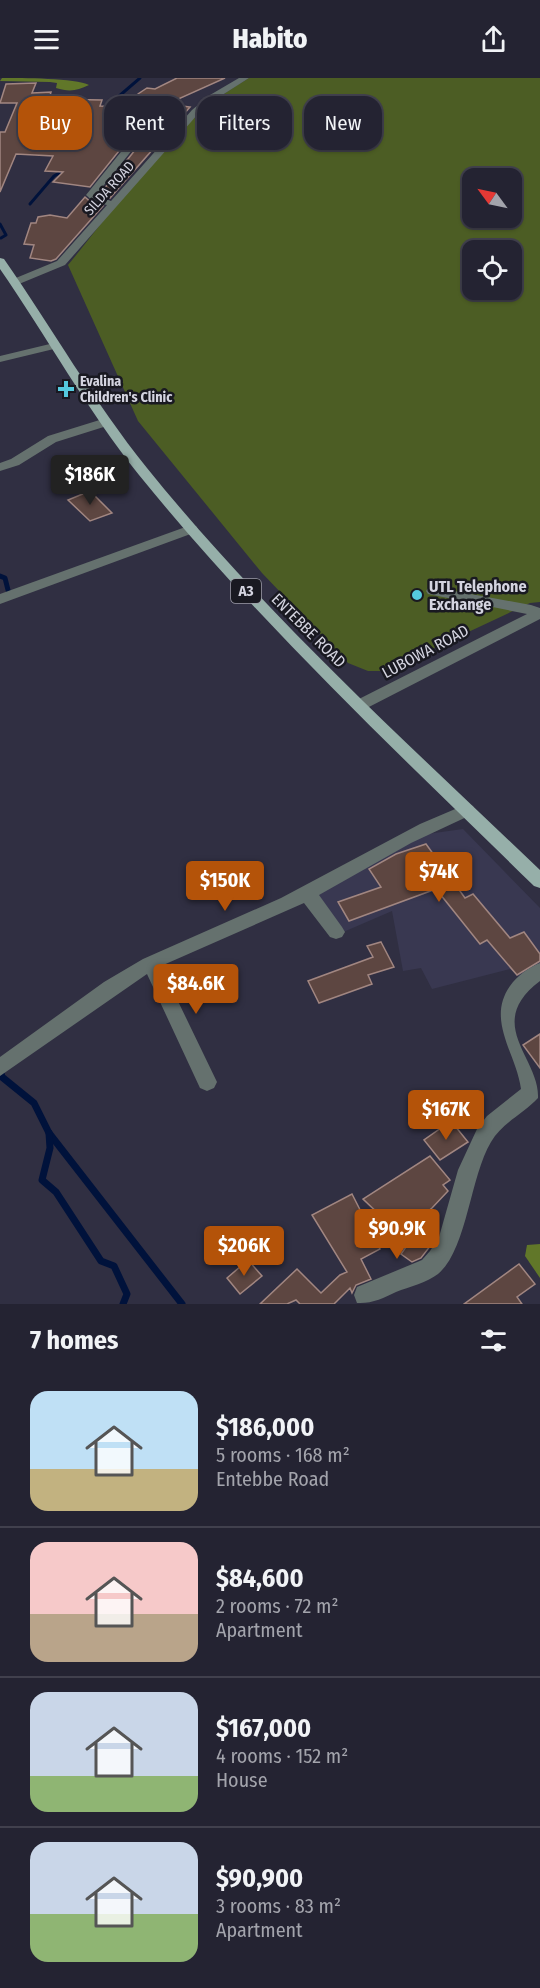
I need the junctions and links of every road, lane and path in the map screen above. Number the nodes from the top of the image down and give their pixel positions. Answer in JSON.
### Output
{"nodes":[{"id":1,"x":245,"y":78,"type":"edge"},
{"id":2,"x":127,"y":150,"type":"edge"},
{"id":3,"x":112,"y":178,"type":"dead end"},
{"id":4,"x":131,"y":179,"type":"junction"},
{"id":5,"x":113,"y":204,"type":"junction"},
{"id":6,"x":0,"y":261,"type":"edge"},
{"id":7,"x":15,"y":282,"type":"junction"},
{"id":8,"x":54,"y":346,"type":"junction"},
{"id":9,"x":0,"y":359,"type":"edge"},
{"id":10,"x":106,"y":422,"type":"junction"},
{"id":11,"x":0,"y":466,"type":"edge"},
{"id":12,"x":191,"y":529,"type":"junction"},
{"id":13,"x":433,"y":591,"type":"dead end"},
{"id":14,"x":0,"y":598,"type":"edge"},
{"id":15,"x":540,"y":613,"type":"edge"},
{"id":16,"x":360,"y":705,"type":"junction"},
{"id":17,"x":467,"y":810,"type":"junction"},
{"id":18,"x":540,"y":881,"type":"edge"},
{"id":19,"x":307,"y":893,"type":"junction"},
{"id":20,"x":336,"y":932,"type":"dead end"},
{"id":21,"x":151,"y":963,"type":"junction"},
{"id":22,"x":540,"y":971,"type":"edge"},
{"id":23,"x":5,"y":1065,"type":"edge"},
{"id":24,"x":207,"y":1082,"type":"dead end"},
{"id":25,"x":365,"y":1295,"type":"dead end"}],
"edges":[{"from":1,"to":4,"type":"street","name":"SILDA ROAD"},
{"from":2,"to":5,"type":"street"},
{"from":3,"to":4,"type":"street"},
{"from":4,"to":5,"type":"street","name":"SILDA ROAD"},
{"from":5,"to":7,"type":"street","name":"SILDA ROAD"},
{"from":6,"to":7,"type":"main road","name":"ENTEBBE ROAD","number":"A3"},
{"from":7,"to":8,"type":"main road","name":"ENTEBBE ROAD","number":"A3"},
{"from":8,"to":9,"type":"street"},
{"from":8,"to":10,"type":"main road","name":"ENTEBBE ROAD","number":"A3"},
{"from":10,"to":11,"type":"street"},
{"from":10,"to":12,"type":"main road","name":"ENTEBBE ROAD","number":"A3"},
{"from":12,"to":14,"type":"street"},
{"from":12,"to":16,"type":"main road","name":"ENTEBBE ROAD","number":"A3"},
{"from":13,"to":15,"type":"street"},
{"from":15,"to":16,"type":"street","name":"LUBOWA ROAD"},
{"from":16,"to":17,"type":"main road","name":"ENTEBBE ROAD","number":"A3"},
{"from":17,"to":18,"type":"main road","name":"ENTEBBE ROAD","number":"A3"},
{"from":17,"to":19,"type":"street"},
{"from":19,"to":20,"type":"street"},
{"from":19,"to":21,"type":"street"},
{"from":21,"to":23,"type":"street"},
{"from":21,"to":24,"type":"street"},
{"from":22,"to":25,"type":"street"}]}
